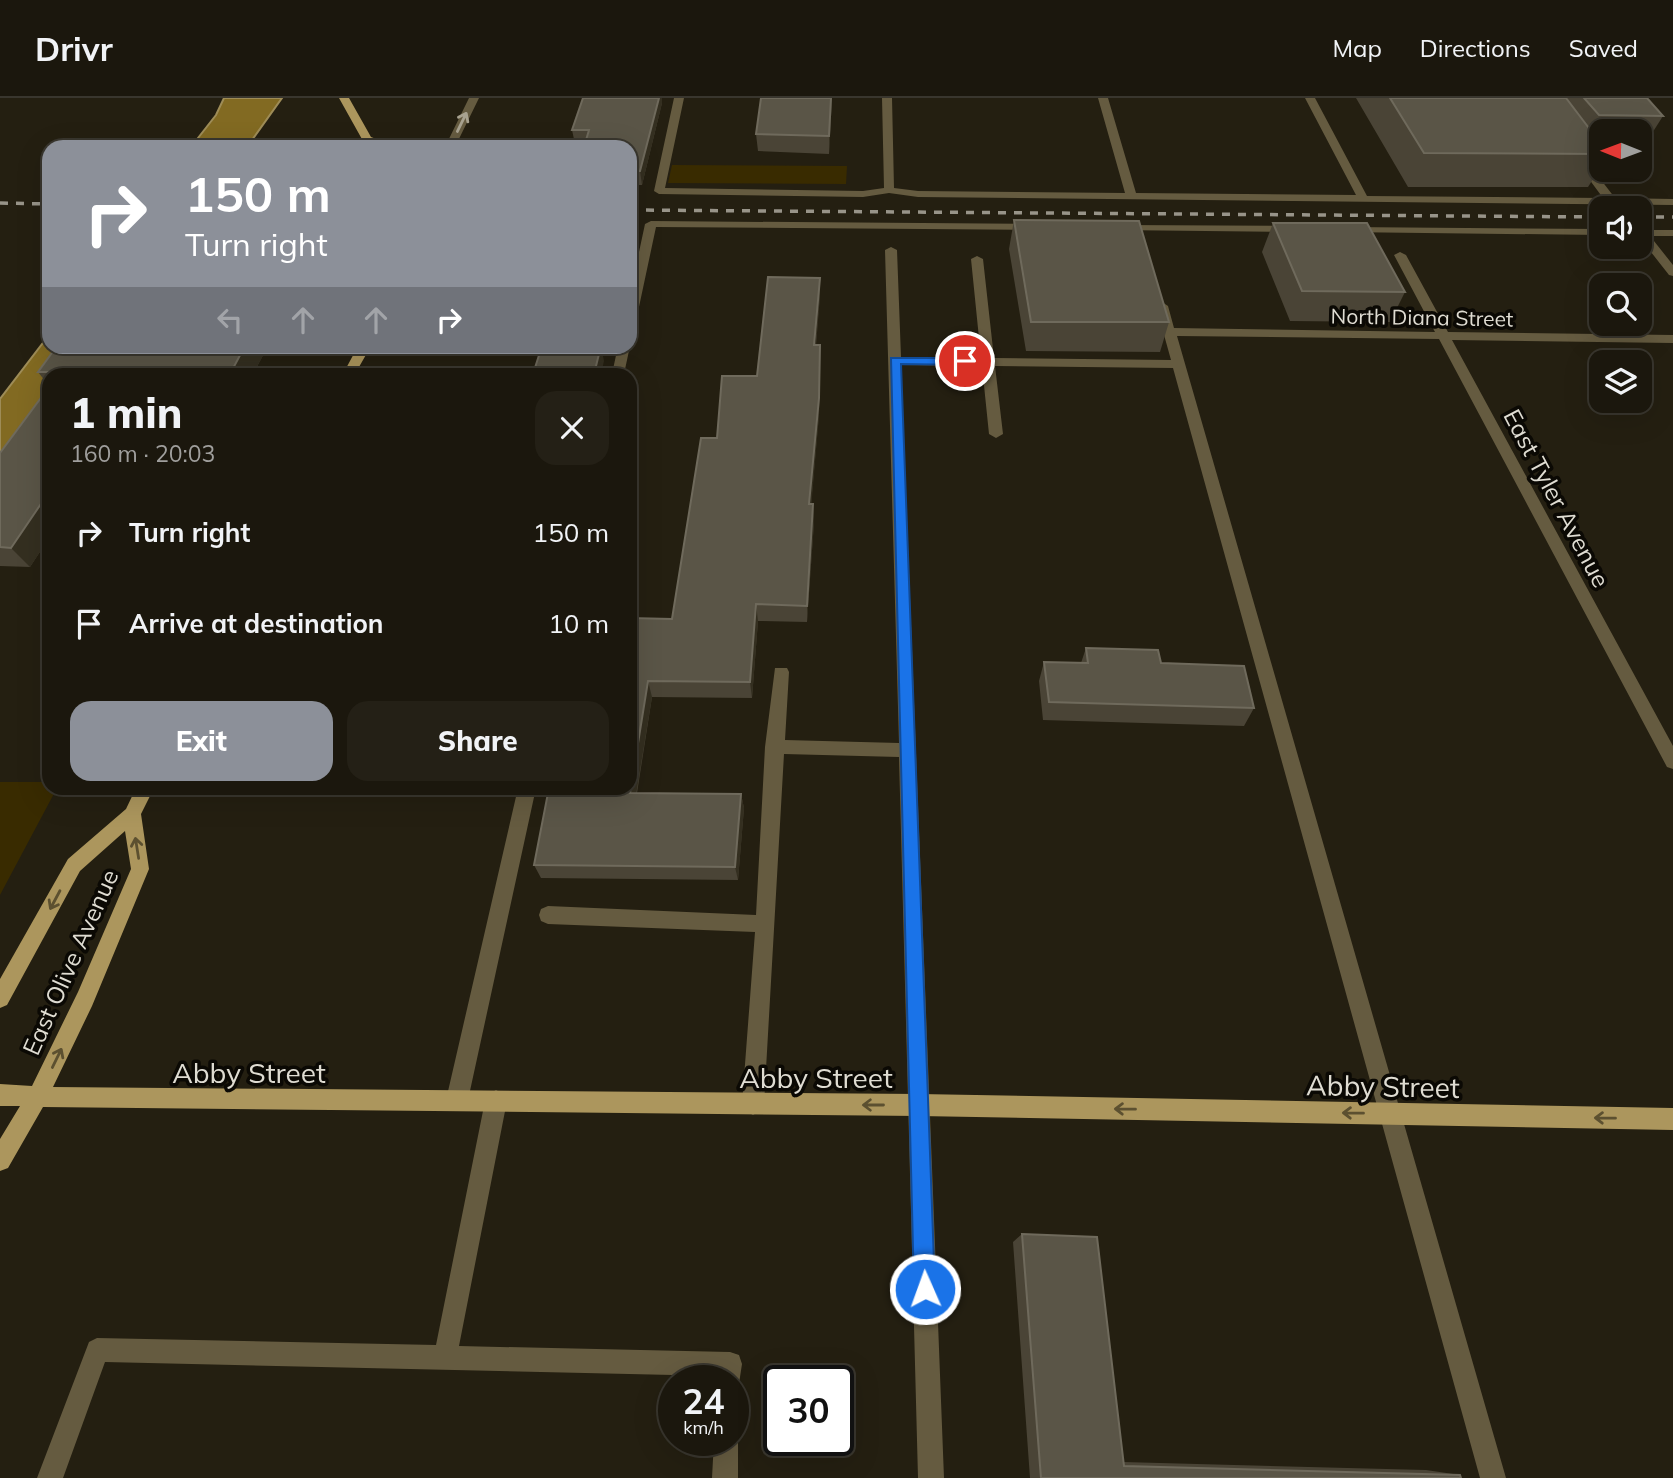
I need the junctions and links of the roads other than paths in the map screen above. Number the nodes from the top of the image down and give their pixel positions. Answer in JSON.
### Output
{"nodes":[{"id":1,"x":344,"y":98,"type":"edge"},
{"id":2,"x":474,"y":98,"type":"edge"},
{"id":3,"x":680,"y":98,"type":"edge"},
{"id":4,"x":887,"y":98,"type":"edge"},
{"id":5,"x":1103,"y":98,"type":"edge"},
{"id":6,"x":1310,"y":98,"type":"edge"},
{"id":7,"x":363,"y":140,"type":"edge"},
{"id":8,"x":453,"y":140,"type":"edge"},
{"id":9,"x":1572,"y":150,"type":"edge"},
{"id":10,"x":889,"y":190,"type":"junction"},
{"id":11,"x":1131,"y":196,"type":"junction"},
{"id":12,"x":1607,"y":196,"type":"edge"},
{"id":13,"x":1363,"y":198,"type":"junction"},
{"id":14,"x":1589,"y":202,"type":"edge"},
{"id":15,"x":1652,"y":202,"type":"edge"},
{"id":16,"x":1673,"y":202,"type":"edge"},
{"id":17,"x":1042,"y":227,"type":"edge"},
{"id":18,"x":1112,"y":228,"type":"edge"},
{"id":19,"x":1308,"y":229,"type":"edge"},
{"id":20,"x":1336,"y":230,"type":"edge"},
{"id":21,"x":1589,"y":232,"type":"edge"},
{"id":22,"x":1652,"y":233,"type":"edge"},
{"id":23,"x":1673,"y":233,"type":"edge"},
{"id":24,"x":1652,"y":247,"type":"edge"},
{"id":25,"x":891,"y":250,"type":"dead end"},
{"id":26,"x":1399,"y":256,"type":"dead end"},
{"id":27,"x":977,"y":259,"type":"dead end"},
{"id":28,"x":1673,"y":273,"type":"edge"},
{"id":29,"x":637,"y":289,"type":"edge"},
{"id":30,"x":1158,"y":293,"type":"edge"},
{"id":31,"x":1169,"y":332,"type":"junction"},
{"id":32,"x":1444,"y":337,"type":"junction"},
{"id":33,"x":1673,"y":339,"type":"edge"},
{"id":34,"x":895,"y":360,"type":"junction"},
{"id":35,"x":989,"y":362,"type":"junction"},
{"id":36,"x":1178,"y":364,"type":"junction"},
{"id":37,"x":996,"y":434,"type":"dead end"},
{"id":38,"x":781,"y":671,"type":"dead end"},
{"id":39,"x":774,"y":747,"type":"junction"},
{"id":40,"x":908,"y":750,"type":"junction"},
{"id":41,"x":1673,"y":762,"type":"edge"},
{"id":42,"x":142,"y":795,"type":"edge"},
{"id":43,"x":525,"y":795,"type":"edge"},
{"id":44,"x":132,"y":814,"type":"junction"},
{"id":45,"x":548,"y":915,"type":"dead end"},
{"id":46,"x":764,"y":924,"type":"junction"},
{"id":47,"x":0,"y":998,"type":"edge"},
{"id":48,"x":0,"y":1095,"type":"edge"},
{"id":49,"x":38,"y":1096,"type":"junction"},
{"id":50,"x":457,"y":1100,"type":"junction"},
{"id":51,"x":496,"y":1101,"type":"junction"},
{"id":52,"x":753,"y":1104,"type":"junction"},
{"id":53,"x":919,"y":1105,"type":"junction"},
{"id":54,"x":1391,"y":1114,"type":"junction"},
{"id":55,"x":1673,"y":1119,"type":"edge"},
{"id":56,"x":0,"y":1160,"type":"edge"},
{"id":57,"x":446,"y":1358,"type":"junction"},
{"id":58,"x":730,"y":1365,"type":"edge"},
{"id":59,"x":726,"y":1456,"type":"edge"},
{"id":60,"x":50,"y":1478,"type":"edge"},
{"id":61,"x":725,"y":1478,"type":"edge"},
{"id":62,"x":931,"y":1478,"type":"edge"},
{"id":63,"x":1493,"y":1478,"type":"edge"}],
"edges":[{"from":1,"to":7,"type":"main road"},
{"from":8,"to":2,"type":"street","one_way":true},
{"from":3,"to":10,"type":"street"},
{"from":4,"to":10,"type":"street"},
{"from":5,"to":11,"type":"street"},
{"from":6,"to":13,"type":"street"},
{"from":9,"to":12,"type":"street"},
{"from":10,"to":11,"type":"street"},
{"from":11,"to":13,"type":"street"},
{"from":13,"to":14,"type":"street"},
{"from":15,"to":16,"type":"street"},
{"from":17,"to":29,"type":"street"},
{"from":18,"to":19,"type":"street"},
{"from":20,"to":21,"type":"street"},
{"from":22,"to":23,"type":"street"},
{"from":24,"to":28,"type":"street"},
{"from":25,"to":34,"type":"street"},
{"from":26,"to":32,"type":"street","name":"East Tyler Avenue"},
{"from":27,"to":35,"type":"street"},
{"from":30,"to":31,"type":"street"},
{"from":31,"to":32,"type":"street","name":"North Diana Street"},
{"from":31,"to":36,"type":"street"},
{"from":32,"to":33,"type":"street","name":"North Diana Street"},
{"from":32,"to":41,"type":"street","name":"East Tyler Avenue"},
{"from":34,"to":35,"type":"street"},
{"from":34,"to":40,"type":"street"},
{"from":35,"to":36,"type":"street"},
{"from":35,"to":37,"type":"street"},
{"from":36,"to":54,"type":"street"},
{"from":38,"to":39,"type":"street"},
{"from":39,"to":40,"type":"street"},
{"from":39,"to":46,"type":"street"},
{"from":40,"to":53,"type":"street"},
{"from":42,"to":44,"type":"main road","name":"East Olive Avenue"},
{"from":43,"to":50,"type":"street"},
{"from":44,"to":47,"type":"main road","name":"East Olive Avenue","one_way":true},
{"from":49,"to":44,"type":"main road","name":"East Olive Avenue","one_way":true},
{"from":45,"to":46,"type":"street"},
{"from":46,"to":52,"type":"street"},
{"from":48,"to":49,"type":"main road","name":"Abby Street"},
{"from":49,"to":50,"type":"main road","name":"Abby Street"},
{"from":49,"to":56,"type":"main road","name":"East Olive Avenue"},
{"from":50,"to":51,"type":"main road","name":"Abby Street"},
{"from":51,"to":52,"type":"main road","name":"Abby Street"},
{"from":51,"to":57,"type":"street"},
{"from":53,"to":52,"type":"main road","name":"Abby Street","one_way":true},
{"from":54,"to":53,"type":"main road","name":"Abby Street","one_way":true},
{"from":53,"to":62,"type":"street"},
{"from":55,"to":54,"type":"main road","name":"Abby Street","one_way":true},
{"from":54,"to":63,"type":"street"},
{"from":57,"to":58,"type":"street"},
{"from":57,"to":60,"type":"street"},
{"from":59,"to":61,"type":"street"}]}
